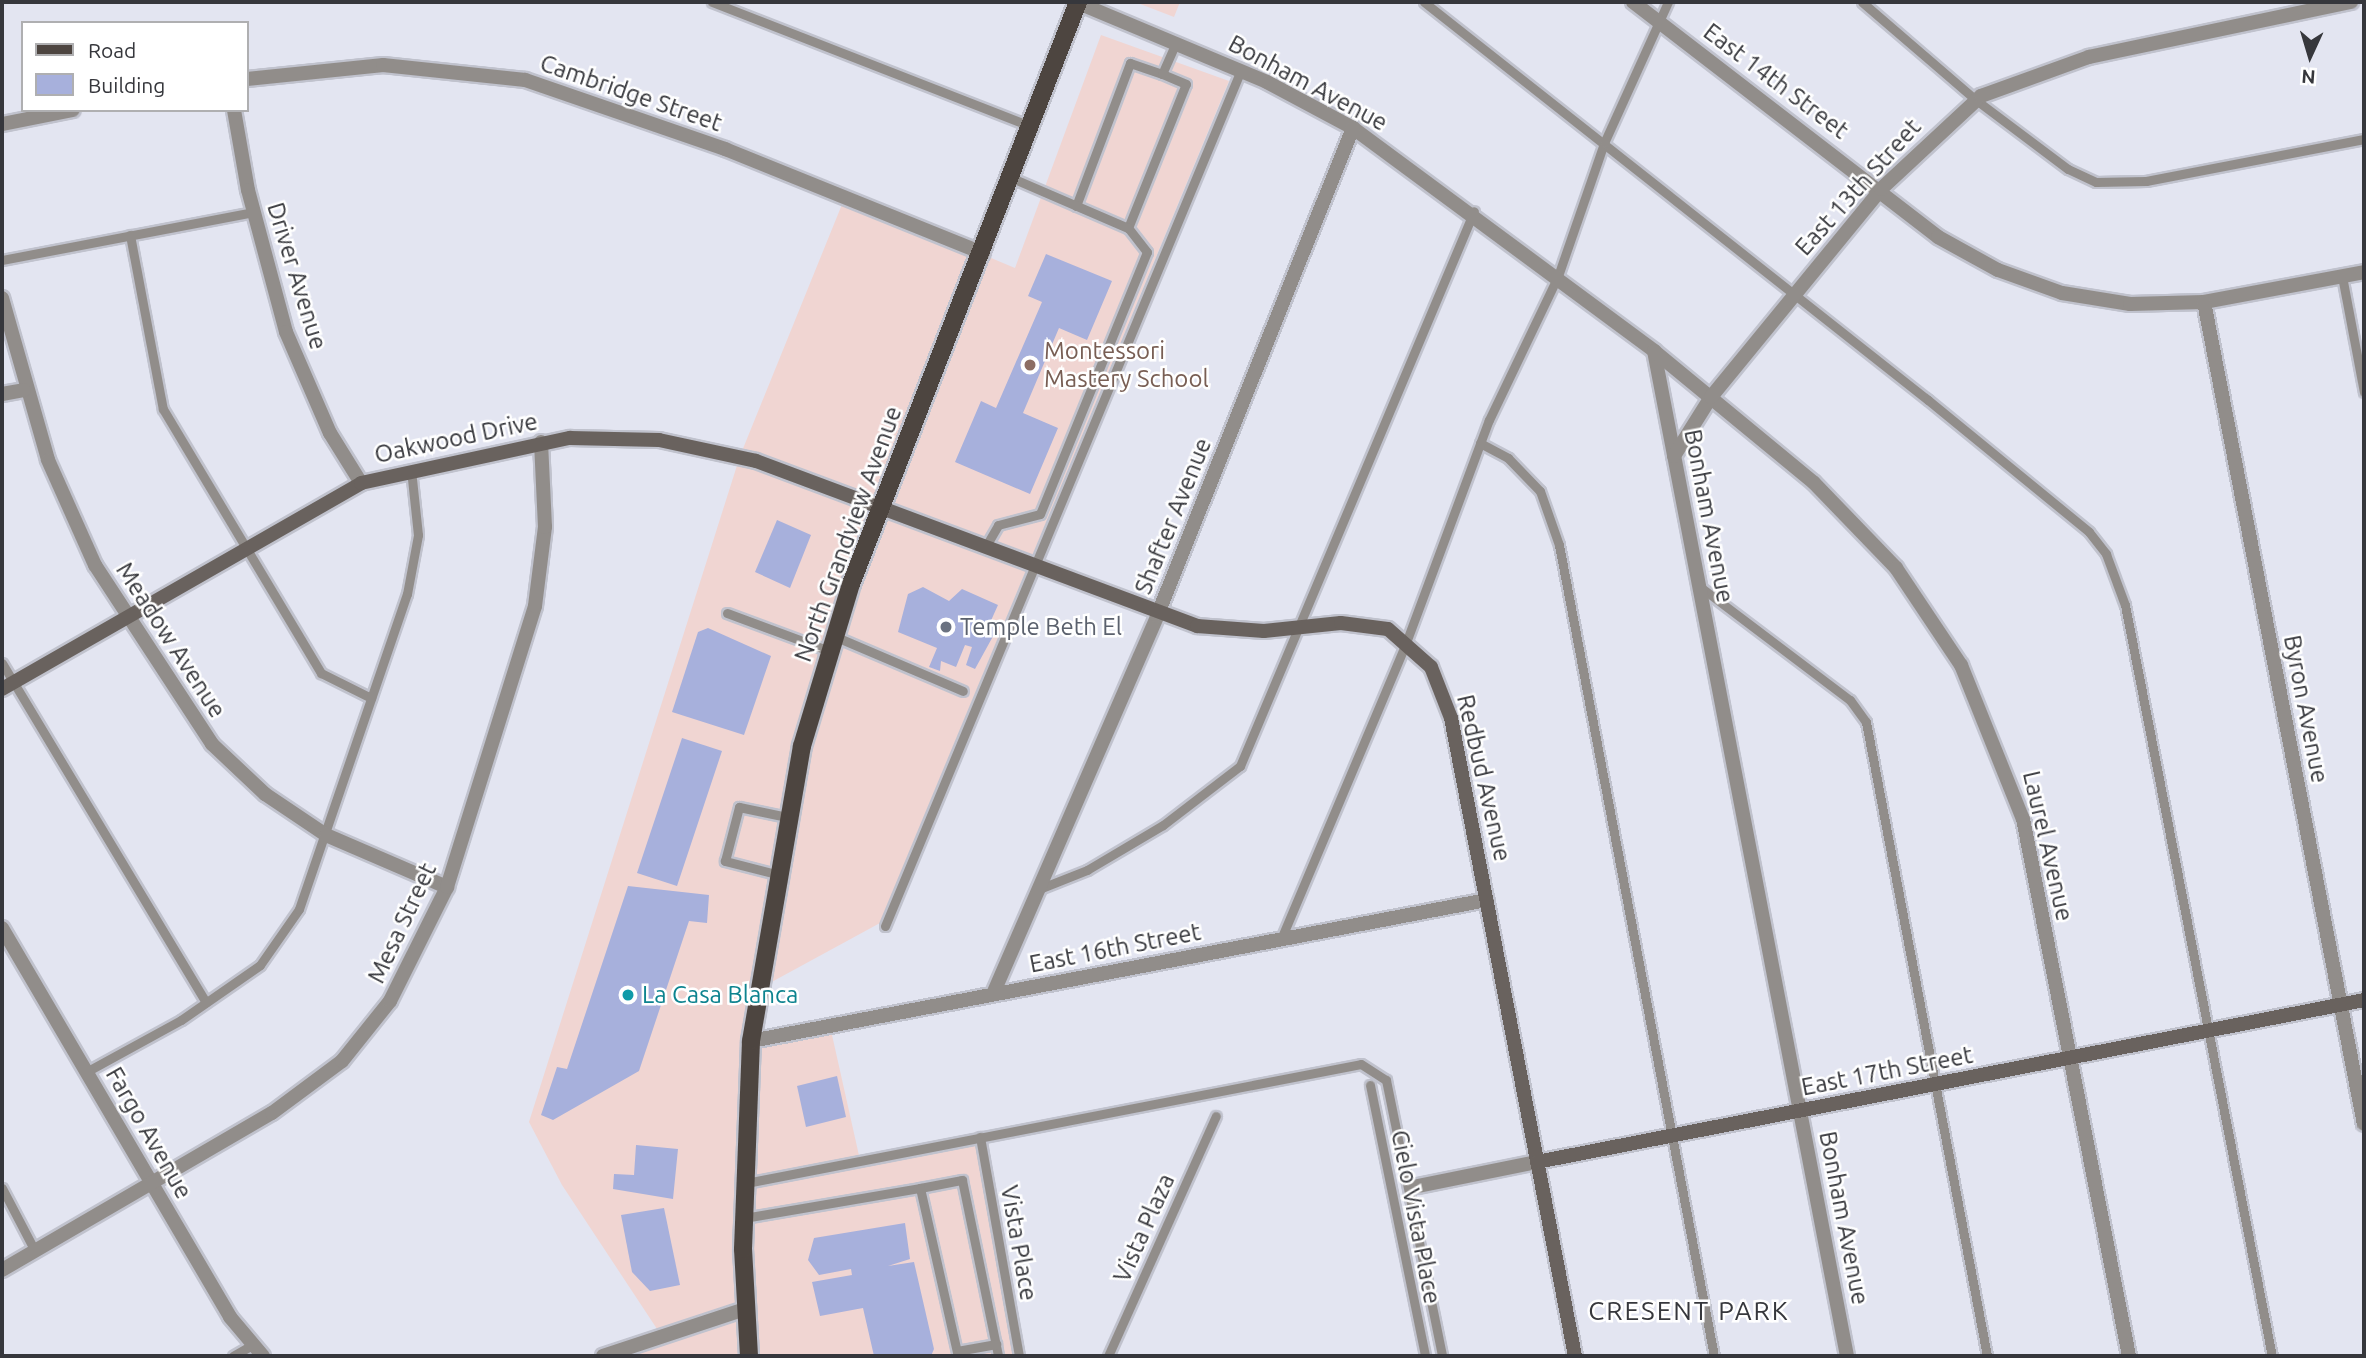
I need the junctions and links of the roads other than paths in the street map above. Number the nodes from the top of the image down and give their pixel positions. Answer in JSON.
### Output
{"nodes":[{"id":1,"x":712,"y":2,"type":"edge"},
{"id":2,"x":1077,"y":2,"type":"edge"},
{"id":3,"x":1424,"y":2,"type":"edge"},
{"id":4,"x":1633,"y":2,"type":"edge"},
{"id":5,"x":1668,"y":2,"type":"edge"},
{"id":6,"x":1862,"y":2,"type":"edge"},
{"id":7,"x":2351,"y":2,"type":"edge"},
{"id":8,"x":1659,"y":22,"type":"junction"},
{"id":9,"x":1176,"y":42,"type":"junction"},
{"id":10,"x":1241,"y":70,"type":"junction"},
{"id":11,"x":1162,"y":74,"type":"junction"},
{"id":12,"x":248,"y":79,"type":"edge"},
{"id":13,"x":1976,"y":100,"type":"junction"},
{"id":14,"x":63,"y":112,"type":"edge"},
{"id":15,"x":234,"y":112,"type":"edge"},
{"id":16,"x":2,"y":124,"type":"edge"},
{"id":17,"x":1030,"y":126,"type":"junction"},
{"id":18,"x":1353,"y":128,"type":"junction"},
{"id":19,"x":2364,"y":138,"type":"edge"},
{"id":20,"x":1604,"y":143,"type":"junction"},
{"id":21,"x":1012,"y":178,"type":"junction"},
{"id":22,"x":1881,"y":189,"type":"junction"},
{"id":23,"x":1076,"y":206,"type":"junction"},
{"id":24,"x":1474,"y":211,"type":"junction"},
{"id":25,"x":254,"y":212,"type":"junction"},
{"id":26,"x":1128,"y":228,"type":"junction"},
{"id":27,"x":130,"y":235,"type":"junction"},
{"id":28,"x":983,"y":253,"type":"junction"},
{"id":29,"x":2,"y":260,"type":"edge"},
{"id":30,"x":2364,"y":272,"type":"edge"},
{"id":31,"x":1558,"y":276,"type":"junction"},
{"id":32,"x":2342,"y":276,"type":"junction"},
{"id":33,"x":1793,"y":296,"type":"junction"},
{"id":34,"x":2,"y":298,"type":"edge"},
{"id":35,"x":2204,"y":302,"type":"junction"},
{"id":36,"x":1654,"y":351,"type":"junction"},
{"id":37,"x":24,"y":390,"type":"junction"},
{"id":38,"x":2364,"y":392,"type":"edge"},
{"id":39,"x":2,"y":394,"type":"edge"},
{"id":40,"x":1712,"y":397,"type":"junction"},
{"id":41,"x":541,"y":442,"type":"junction"},
{"id":42,"x":1480,"y":443,"type":"junction"},
{"id":43,"x":1674,"y":456,"type":"junction"},
{"id":44,"x":411,"y":468,"type":"junction"},
{"id":45,"x":361,"y":483,"type":"junction"},
{"id":46,"x":881,"y":504,"type":"junction"},
{"id":47,"x":986,"y":547,"type":"junction"},
{"id":48,"x":246,"y":548,"type":"junction"},
{"id":49,"x":1034,"y":565,"type":"junction"},
{"id":50,"x":1699,"y":586,"type":"junction"},
{"id":51,"x":727,"y":613,"type":"dead end"},
{"id":52,"x":127,"y":616,"type":"junction"},
{"id":53,"x":1157,"y":616,"type":"junction"},
{"id":54,"x":1295,"y":628,"type":"junction"},
{"id":55,"x":1406,"y":640,"type":"junction"},
{"id":56,"x":832,"y":644,"type":"junction"},
{"id":57,"x":2,"y":663,"type":"edge"},
{"id":58,"x":7,"y":686,"type":"edge"},
{"id":59,"x":963,"y":691,"type":"dead end"},
{"id":60,"x":371,"y":698,"type":"junction"},
{"id":61,"x":787,"y":817,"type":"junction"},
{"id":62,"x":322,"y":832,"type":"junction"},
{"id":63,"x":776,"y":874,"type":"junction"},
{"id":64,"x":447,"y":887,"type":"junction"},
{"id":65,"x":1038,"y":890,"type":"junction"},
{"id":66,"x":1487,"y":900,"type":"junction"},
{"id":67,"x":885,"y":926,"type":"dead end"},
{"id":68,"x":2,"y":928,"type":"edge"},
{"id":69,"x":1281,"y":939,"type":"junction"},
{"id":70,"x":993,"y":994,"type":"junction"},
{"id":71,"x":2364,"y":1000,"type":"edge"},
{"id":72,"x":206,"y":1002,"type":"junction"},
{"id":73,"x":2341,"y":1005,"type":"junction"},
{"id":74,"x":2207,"y":1031,"type":"junction"},
{"id":75,"x":751,"y":1041,"type":"junction"},
{"id":76,"x":2070,"y":1058,"type":"junction"},
{"id":77,"x":86,"y":1072,"type":"junction"},
{"id":78,"x":1935,"y":1084,"type":"junction"},
{"id":79,"x":1370,"y":1085,"type":"dead end"},
{"id":80,"x":1800,"y":1111,"type":"junction"},
{"id":81,"x":1216,"y":1116,"type":"dead end"},
{"id":82,"x":2364,"y":1124,"type":"edge"},
{"id":83,"x":1672,"y":1136,"type":"junction"},
{"id":84,"x":980,"y":1137,"type":"junction"},
{"id":85,"x":1537,"y":1162,"type":"junction"},
{"id":86,"x":153,"y":1184,"type":"junction"},
{"id":87,"x":744,"y":1184,"type":"junction"},
{"id":88,"x":1418,"y":1186,"type":"dead end"},
{"id":89,"x":2,"y":1188,"type":"edge"},
{"id":90,"x":920,"y":1188,"type":"junction"},
{"id":91,"x":743,"y":1218,"type":"junction"},
{"id":92,"x":35,"y":1251,"type":"junction"},
{"id":93,"x":2,"y":1270,"type":"edge"},
{"id":94,"x":745,"y":1309,"type":"junction"},
{"id":95,"x":996,"y":1344,"type":"junction"},
{"id":96,"x":252,"y":1345,"type":"junction"},
{"id":97,"x":958,"y":1353,"type":"edge"},
{"id":98,"x":233,"y":1356,"type":"edge"},
{"id":99,"x":263,"y":1356,"type":"edge"},
{"id":100,"x":603,"y":1356,"type":"edge"},
{"id":101,"x":749,"y":1356,"type":"edge"},
{"id":102,"x":998,"y":1356,"type":"edge"},
{"id":103,"x":1019,"y":1356,"type":"edge"},
{"id":104,"x":1108,"y":1356,"type":"edge"},
{"id":105,"x":1424,"y":1356,"type":"edge"},
{"id":106,"x":1442,"y":1356,"type":"edge"},
{"id":107,"x":1575,"y":1356,"type":"edge"},
{"id":108,"x":1714,"y":1356,"type":"edge"},
{"id":109,"x":1847,"y":1356,"type":"edge"},
{"id":110,"x":1987,"y":1356,"type":"edge"},
{"id":111,"x":2129,"y":1356,"type":"edge"},
{"id":112,"x":2272,"y":1356,"type":"edge"}],
"edges":[{"from":1,"to":17,"type":"lane"},
{"from":2,"to":9,"type":"street","name":"Bonham Avenue"},
{"from":2,"to":17,"type":"main road","name":"North Grandview Avenue"},
{"from":3,"to":20,"type":"lane"},
{"from":4,"to":8,"type":"street","name":"East 14th Street"},
{"from":5,"to":8,"type":"lane"},
{"from":6,"to":13,"type":"lane"},
{"from":7,"to":13,"type":"street","name":"East 13th Street"},
{"from":8,"to":20,"type":"lane"},
{"from":8,"to":22,"type":"street","name":"East 14th Street"},
{"from":9,"to":10,"type":"street","name":"Bonham Avenue"},
{"from":9,"to":11,"type":"lane"},
{"from":10,"to":18,"type":"street","name":"Bonham Avenue"},
{"from":10,"to":49,"type":"lane"},
{"from":11,"to":23,"type":"lane"},
{"from":11,"to":26,"type":"lane"},
{"from":12,"to":28,"type":"street","name":"Cambridge Street"},
{"from":13,"to":19,"type":"lane"},
{"from":13,"to":22,"type":"street","name":"East 13th Street"},
{"from":14,"to":16,"type":"street"},
{"from":15,"to":25,"type":"street","name":"Driver Avenue"},
{"from":17,"to":21,"type":"main road","name":"North Grandview Avenue"},
{"from":18,"to":24,"type":"street","name":"Bonham Avenue"},
{"from":18,"to":53,"type":"street","name":"Shafter Avenue"},
{"from":20,"to":31,"type":"lane"},
{"from":20,"to":33,"type":"lane"},
{"from":21,"to":23,"type":"lane"},
{"from":21,"to":28,"type":"main road","name":"North Grandview Avenue"},
{"from":22,"to":33,"type":"street","name":"East 13th Street"},
{"from":22,"to":35,"type":"street","name":"East 14th Street"},
{"from":23,"to":26,"type":"lane"},
{"from":24,"to":31,"type":"street","name":"Bonham Avenue"},
{"from":24,"to":54,"type":"lane"},
{"from":25,"to":27,"type":"lane"},
{"from":25,"to":45,"type":"street","name":"Driver Avenue"},
{"from":26,"to":47,"type":"lane"},
{"from":27,"to":29,"type":"lane"},
{"from":27,"to":48,"type":"lane"},
{"from":28,"to":46,"type":"main road","name":"North Grandview Avenue"},
{"from":30,"to":32,"type":"street","name":"East 14th Street"},
{"from":31,"to":36,"type":"street","name":"Bonham Avenue"},
{"from":31,"to":42,"type":"lane"},
{"from":32,"to":35,"type":"street","name":"East 14th Street"},
{"from":32,"to":38,"type":"lane"},
{"from":33,"to":40,"type":"street","name":"East 13th Street"},
{"from":33,"to":74,"type":"lane"},
{"from":34,"to":37,"type":"street","name":"Meadow Avenue"},
{"from":35,"to":73,"type":"street","name":"Byron Avenue"},
{"from":36,"to":40,"type":"street","name":"Laurel Avenue"},
{"from":36,"to":43,"type":"street","name":"Bonham Avenue"},
{"from":37,"to":39,"type":"street"},
{"from":37,"to":52,"type":"street","name":"Meadow Avenue"},
{"from":40,"to":43,"type":"street","name":"East 13th Street"},
{"from":40,"to":76,"type":"street","name":"Laurel Avenue"},
{"from":41,"to":44,"type":"street","name":"Oakwood Drive"},
{"from":41,"to":46,"type":"street","name":"Oakwood Drive"},
{"from":41,"to":64,"type":"street","name":"Mesa Street"},
{"from":42,"to":55,"type":"lane"},
{"from":42,"to":83,"type":"lane"},
{"from":43,"to":50,"type":"street","name":"Bonham Avenue"},
{"from":44,"to":45,"type":"street","name":"Oakwood Drive"},
{"from":44,"to":60,"type":"lane"},
{"from":45,"to":48,"type":"street","name":"Oakwood Drive"},
{"from":46,"to":47,"type":"street","name":"Redbud Avenue"},
{"from":46,"to":56,"type":"main road","name":"North Grandview Avenue"},
{"from":47,"to":49,"type":"street","name":"Redbud Avenue"},
{"from":48,"to":52,"type":"street","name":"Oakwood Drive"},
{"from":48,"to":60,"type":"lane"},
{"from":49,"to":53,"type":"street","name":"Redbud Avenue"},
{"from":49,"to":67,"type":"lane"},
{"from":50,"to":78,"type":"lane"},
{"from":50,"to":80,"type":"street","name":"Bonham Avenue"},
{"from":51,"to":56,"type":"lane"},
{"from":52,"to":58,"type":"street","name":"Oakwood Drive"},
{"from":52,"to":62,"type":"street","name":"Meadow Avenue"},
{"from":53,"to":54,"type":"street","name":"Redbud Avenue"},
{"from":53,"to":65,"type":"street","name":"Shafter Avenue"},
{"from":54,"to":55,"type":"street","name":"Redbud Avenue"},
{"from":54,"to":65,"type":"lane"},
{"from":55,"to":66,"type":"street","name":"Redbud Avenue"},
{"from":55,"to":69,"type":"lane"},
{"from":56,"to":59,"type":"lane"},
{"from":56,"to":61,"type":"main road","name":"North Grandview Avenue"},
{"from":57,"to":58,"type":"lane"},
{"from":58,"to":72,"type":"lane"},
{"from":60,"to":62,"type":"lane"},
{"from":61,"to":63,"type":"main road","name":"North Grandview Avenue"},
{"from":61,"to":63,"type":"lane"},
{"from":62,"to":64,"type":"street","name":"Meadow Avenue"},
{"from":62,"to":72,"type":"lane"},
{"from":63,"to":75,"type":"main road","name":"North Grandview Avenue"},
{"from":64,"to":86,"type":"street","name":"Mesa Street"},
{"from":65,"to":70,"type":"street","name":"Shafter Avenue"},
{"from":66,"to":69,"type":"street","name":"East 16th Street"},
{"from":66,"to":85,"type":"street","name":"Redbud Avenue"},
{"from":68,"to":77,"type":"street","name":"Fargo Avenue"},
{"from":69,"to":70,"type":"street","name":"East 16th Street"},
{"from":70,"to":75,"type":"street","name":"East 16th Street"},
{"from":71,"to":73,"type":"street","name":"East 17th Street"},
{"from":72,"to":77,"type":"lane"},
{"from":73,"to":74,"type":"street","name":"East 17th Street"},
{"from":73,"to":82,"type":"street","name":"Byron Avenue"},
{"from":74,"to":76,"type":"street","name":"East 17th Street"},
{"from":74,"to":112,"type":"lane"},
{"from":75,"to":87,"type":"main road","name":"North Grandview Avenue"},
{"from":76,"to":78,"type":"street","name":"East 17th Street"},
{"from":76,"to":111,"type":"street","name":"Laurel Avenue"},
{"from":77,"to":86,"type":"street","name":"Fargo Avenue"},
{"from":78,"to":80,"type":"street","name":"East 17th Street"},
{"from":78,"to":110,"type":"lane"},
{"from":79,"to":105,"type":"lane","name":"Cielo Vista Place"},
{"from":80,"to":83,"type":"street","name":"East 17th Street"},
{"from":80,"to":109,"type":"street","name":"Bonham Avenue"},
{"from":81,"to":104,"type":"lane","name":"Vista Plaza"},
{"from":83,"to":85,"type":"street","name":"East 17th Street"},
{"from":83,"to":108,"type":"lane"},
{"from":84,"to":87,"type":"lane"},
{"from":84,"to":103,"type":"lane","name":"Vista Place"},
{"from":84,"to":106,"type":"lane"},
{"from":85,"to":88,"type":"street","name":"East 17th Street"},
{"from":85,"to":107,"type":"street","name":"Redbud Avenue"},
{"from":86,"to":92,"type":"street","name":"Mesa Street"},
{"from":86,"to":96,"type":"street","name":"Fargo Avenue"},
{"from":87,"to":91,"type":"main road","name":"North Grandview Avenue"},
{"from":89,"to":92,"type":"lane"},
{"from":90,"to":91,"type":"lane"},
{"from":90,"to":95,"type":"lane"},
{"from":90,"to":97,"type":"lane"},
{"from":91,"to":94,"type":"main road","name":"North Grandview Avenue"},
{"from":92,"to":93,"type":"street","name":"Mesa Street"},
{"from":94,"to":100,"type":"street"},
{"from":94,"to":101,"type":"main road","name":"North Grandview Avenue"},
{"from":95,"to":97,"type":"lane"},
{"from":95,"to":102,"type":"lane"},
{"from":96,"to":98,"type":"lane"},
{"from":96,"to":99,"type":"street","name":"Fargo Avenue"}]}
